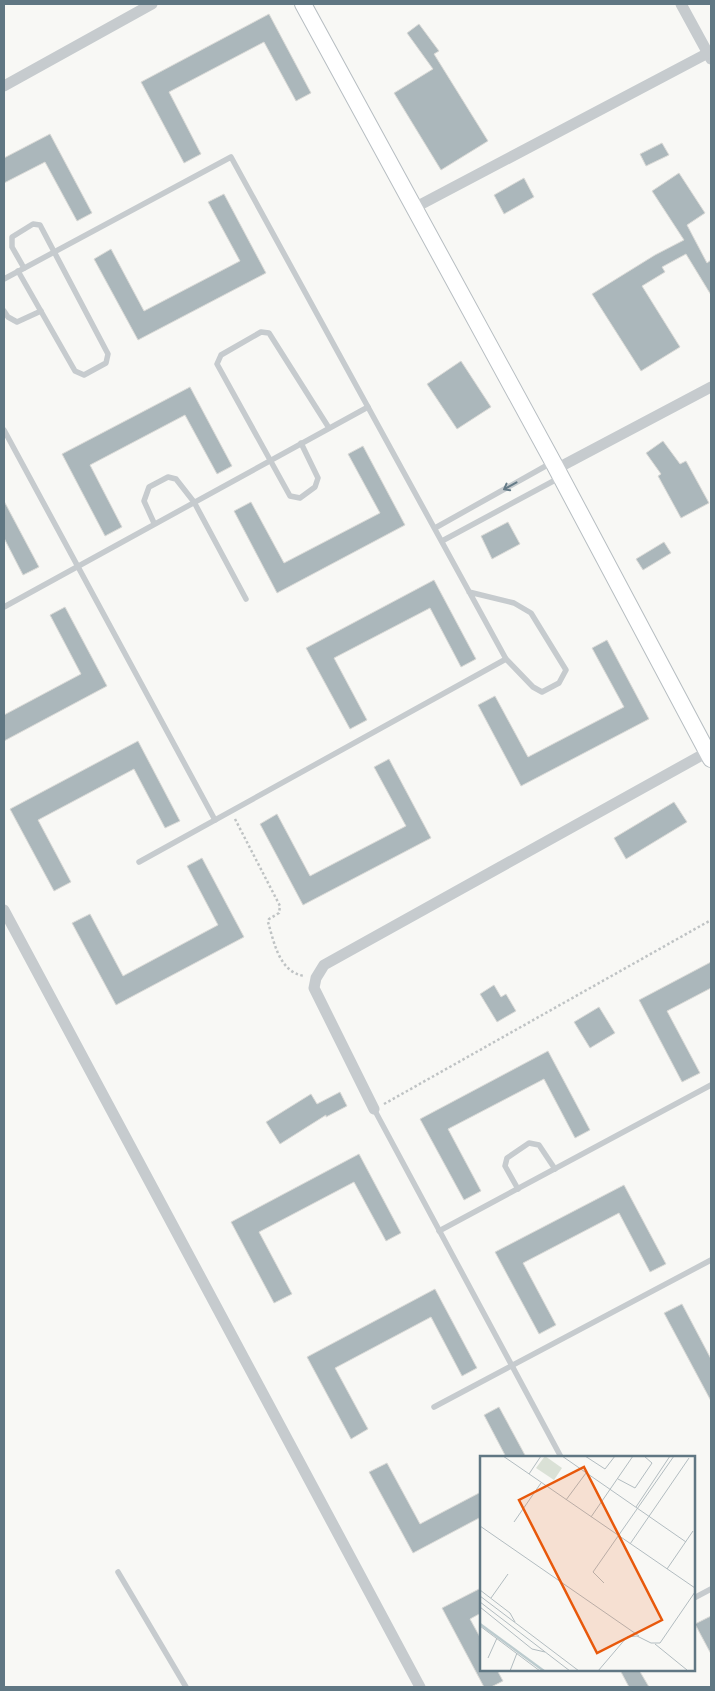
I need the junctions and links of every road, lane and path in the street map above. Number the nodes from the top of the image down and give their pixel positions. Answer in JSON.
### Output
{"nodes":[{"id":1,"x":152,"y":4,"type":"edge"},
{"id":2,"x":303,"y":4,"type":"edge"},
{"id":3,"x":681,"y":4,"type":"edge"},
{"id":4,"x":709,"y":52,"type":"edge"},
{"id":5,"x":4,"y":86,"type":"edge"},
{"id":6,"x":414,"y":208,"type":"junction"},
{"id":7,"x":54,"y":253,"type":"junction"},
{"id":8,"x":21,"y":269,"type":"junction"},
{"id":9,"x":4,"y":279,"type":"edge"},
{"id":10,"x":41,"y":310,"type":"junction"},
{"id":11,"x":4,"y":311,"type":"edge"},
{"id":12,"x":711,"y":387,"type":"edge"},
{"id":13,"x":368,"y":407,"type":"junction"},
{"id":14,"x":328,"y":428,"type":"junction"},
{"id":15,"x":4,"y":430,"type":"edge"},
{"id":16,"x":301,"y":443,"type":"junction"},
{"id":17,"x":270,"y":460,"type":"junction"},
{"id":18,"x":556,"y":469,"type":"junction"},
{"id":19,"x":194,"y":502,"type":"junction"},
{"id":20,"x":154,"y":523,"type":"junction"},
{"id":21,"x":435,"y":528,"type":"junction"},
{"id":22,"x":442,"y":541,"type":"junction"},
{"id":23,"x":77,"y":565,"type":"junction"},
{"id":24,"x":469,"y":592,"type":"junction"},
{"id":25,"x":246,"y":599,"type":"dead end"},
{"id":26,"x":4,"y":607,"type":"edge"},
{"id":27,"x":506,"y":658,"type":"junction"},
{"id":28,"x":710,"y":754,"type":"edge"},
{"id":29,"x":231,"y":811,"type":"junction"},
{"id":30,"x":215,"y":820,"type":"junction"},
{"id":31,"x":139,"y":862,"type":"dead end"},
{"id":32,"x":4,"y":910,"type":"edge"},
{"id":33,"x":711,"y":920,"type":"edge"},
{"id":34,"x":316,"y":978,"type":"junction"},
{"id":35,"x":711,"y":1085,"type":"edge"},
{"id":36,"x":374,"y":1109,"type":"junction"},
{"id":37,"x":555,"y":1169,"type":"junction"},
{"id":38,"x":518,"y":1189,"type":"junction"},
{"id":39,"x":439,"y":1231,"type":"junction"},
{"id":40,"x":711,"y":1260,"type":"edge"},
{"id":41,"x":512,"y":1366,"type":"junction"},
{"id":42,"x":434,"y":1407,"type":"dead end"},
{"id":43,"x":561,"y":1456,"type":"edge"},
{"id":44,"x":118,"y":1572,"type":"dead end"},
{"id":45,"x":711,"y":1589,"type":"edge"},
{"id":46,"x":695,"y":1597,"type":"edge"},
{"id":47,"x":186,"y":1687,"type":"edge"},
{"id":48,"x":420,"y":1687,"type":"edge"}],
"edges":[{"from":1,"to":5,"type":"street"},
{"from":2,"to":6,"type":"street"},
{"from":3,"to":4,"type":"street"},
{"from":4,"to":6,"type":"street"},
{"from":6,"to":18,"type":"street"},
{"from":7,"to":8,"type":"lane"},
{"from":7,"to":8,"type":"lane"},
{"from":7,"to":10,"type":"lane"},
{"from":7,"to":13,"type":"lane"},
{"from":8,"to":9,"type":"lane"},
{"from":8,"to":10,"type":"lane"},
{"from":10,"to":11,"type":"lane"},
{"from":12,"to":18,"type":"street"},
{"from":13,"to":14,"type":"lane"},
{"from":13,"to":21,"type":"lane"},
{"from":14,"to":16,"type":"lane"},
{"from":14,"to":17,"type":"lane"},
{"from":15,"to":23,"type":"lane"},
{"from":16,"to":17,"type":"lane"},
{"from":16,"to":17,"type":"lane"},
{"from":17,"to":19,"type":"lane"},
{"from":18,"to":21,"type":"lane","one_way":true},
{"from":18,"to":22,"type":"lane"},
{"from":18,"to":28,"type":"street"},
{"from":19,"to":20,"type":"lane"},
{"from":19,"to":20,"type":"lane"},
{"from":19,"to":25,"type":"lane"},
{"from":20,"to":23,"type":"lane"},
{"from":21,"to":22,"type":"lane"},
{"from":22,"to":24,"type":"lane"},
{"from":23,"to":26,"type":"lane"},
{"from":23,"to":30,"type":"lane"},
{"from":24,"to":27,"type":"lane"},
{"from":24,"to":27,"type":"lane"},
{"from":27,"to":29,"type":"lane"},
{"from":28,"to":34,"type":"street"},
{"from":29,"to":30,"type":"lane"},
{"from":29,"to":34,"type":"path"},
{"from":30,"to":31,"type":"lane"},
{"from":32,"to":48,"type":"street"},
{"from":33,"to":36,"type":"path"},
{"from":34,"to":36,"type":"street"},
{"from":35,"to":37,"type":"lane"},
{"from":36,"to":39,"type":"lane"},
{"from":37,"to":38,"type":"lane"},
{"from":37,"to":38,"type":"lane"},
{"from":38,"to":39,"type":"lane"},
{"from":39,"to":41,"type":"lane"},
{"from":40,"to":41,"type":"lane"},
{"from":41,"to":42,"type":"lane"},
{"from":41,"to":43,"type":"lane"},
{"from":44,"to":47,"type":"lane"},
{"from":45,"to":46,"type":"lane"}]}
